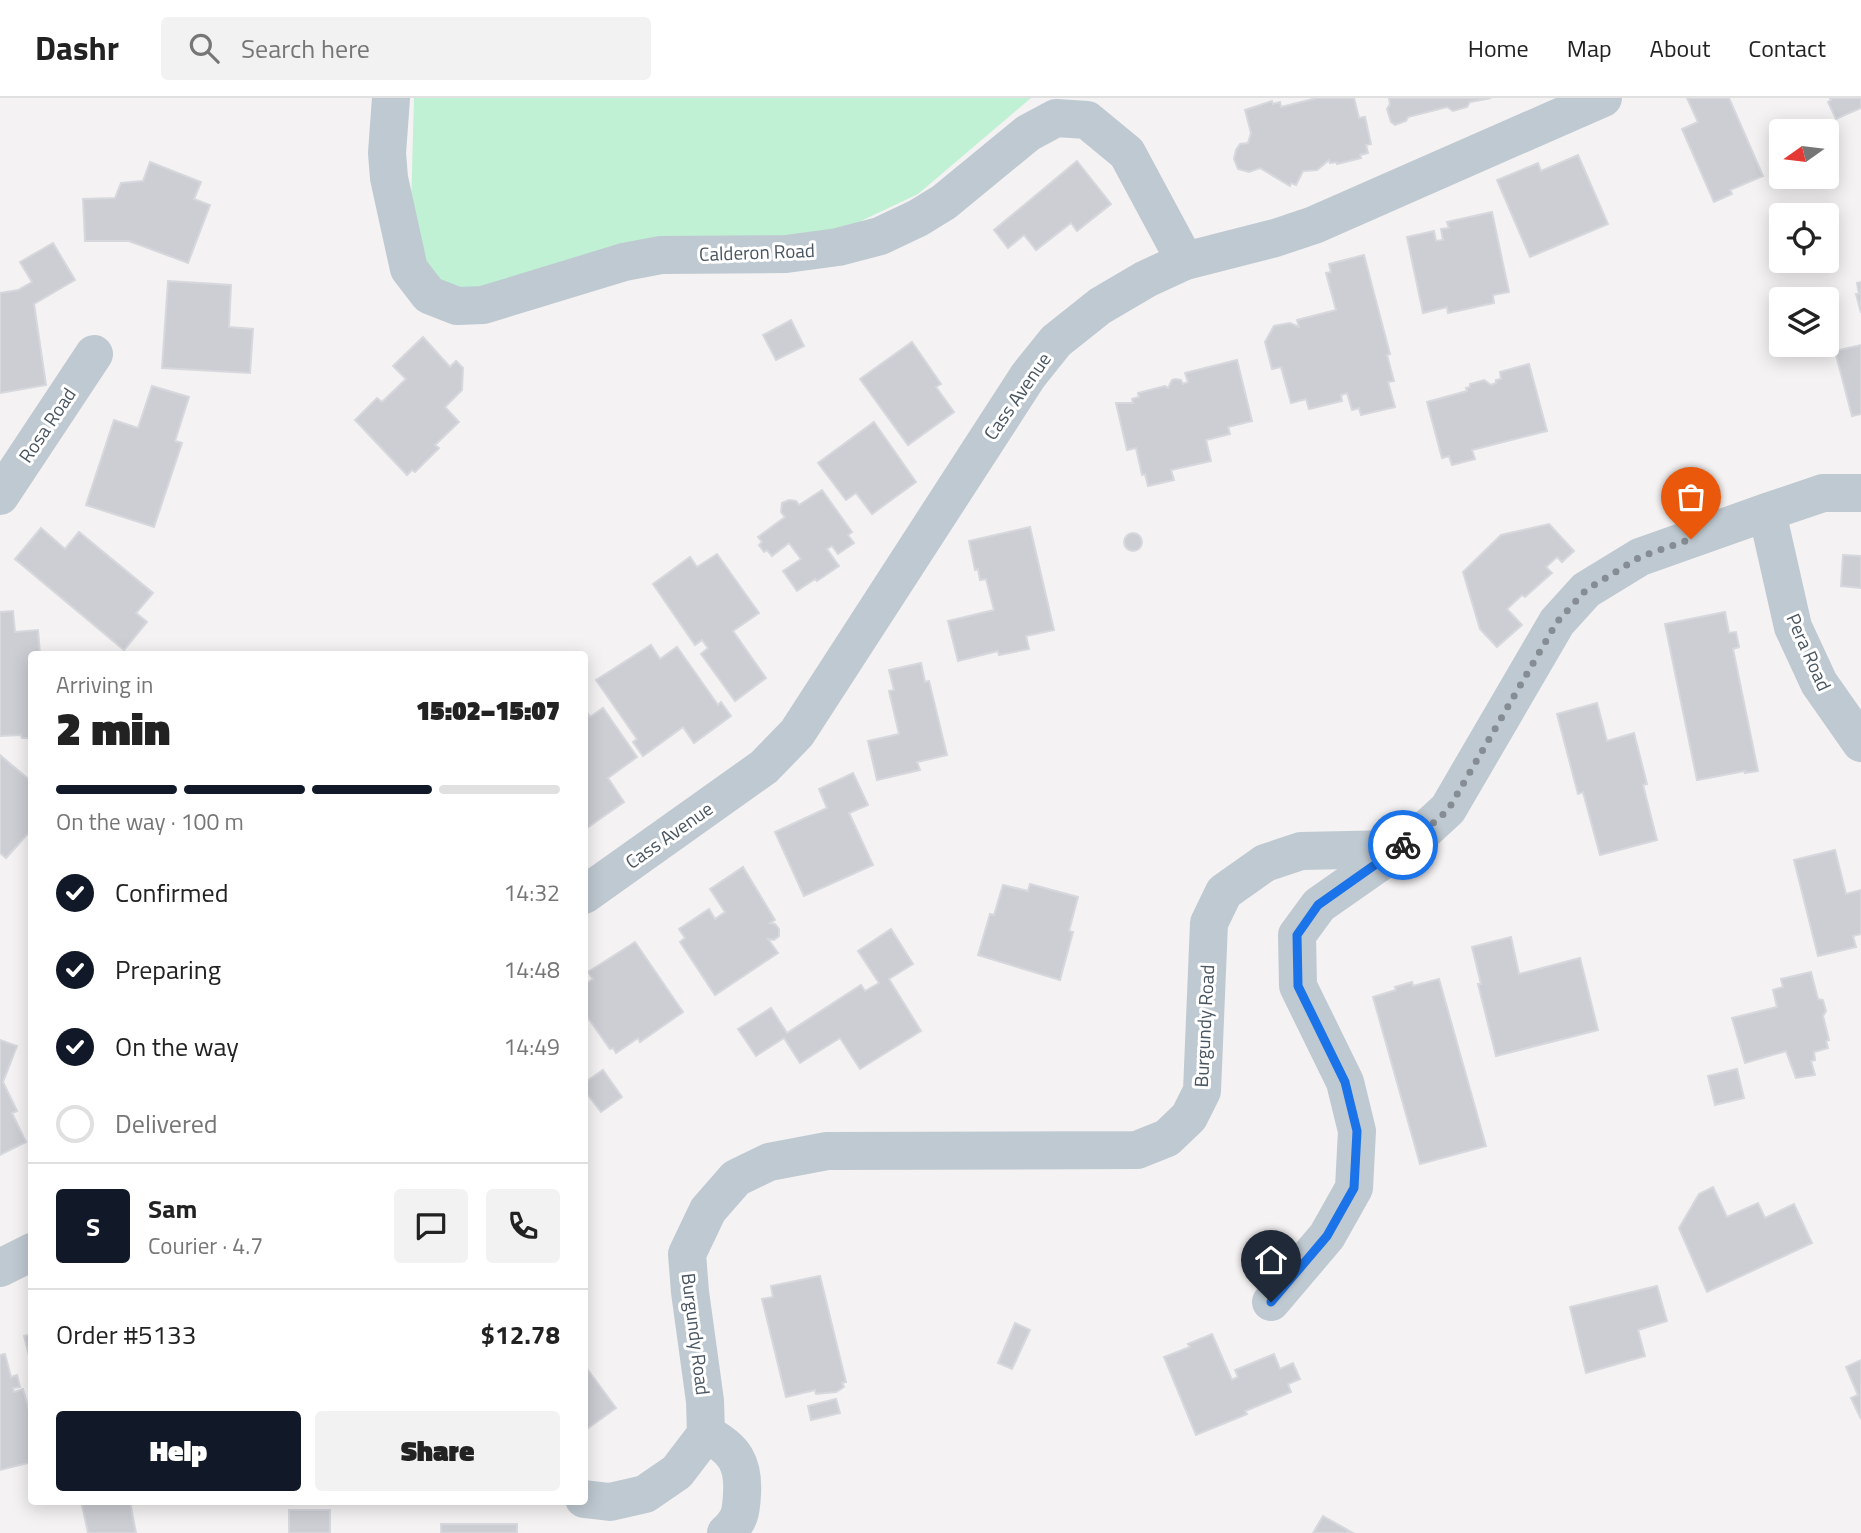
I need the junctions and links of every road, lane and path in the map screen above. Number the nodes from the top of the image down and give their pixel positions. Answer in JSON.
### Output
{"nodes":[{"id":1,"x":391,"y":98,"type":"edge"},
{"id":2,"x":1603,"y":98,"type":"edge"},
{"id":3,"x":1185,"y":261,"type":"junction"},
{"id":4,"x":94,"y":354,"type":"dead end"},
{"id":5,"x":1861,"y":493,"type":"edge"},
{"id":6,"x":0,"y":496,"type":"edge"},
{"id":7,"x":1767,"y":512,"type":"junction"},
{"id":8,"x":1861,"y":743,"type":"edge"},
{"id":9,"x":1396,"y":849,"type":"junction"},
{"id":10,"x":588,"y":892,"type":"edge"},
{"id":11,"x":28,"y":1254,"type":"edge"},
{"id":12,"x":0,"y":1268,"type":"edge"},
{"id":13,"x":1271,"y":1302,"type":"dead end"},
{"id":14,"x":706,"y":1434,"type":"junction"},
{"id":15,"x":588,"y":1499,"type":"edge"},
{"id":16,"x":726,"y":1533,"type":"edge"}],
"edges":[{"from":1,"to":3,"type":"street","name":"Calderon Road"},
{"from":2,"to":3,"type":"street","name":"Cass Avenue"},
{"from":3,"to":10,"type":"street","name":"Cass Avenue"},
{"from":4,"to":6,"type":"street","name":"Rosa Road"},
{"from":5,"to":7,"type":"street"},
{"from":7,"to":8,"type":"street","name":"Pera Road"},
{"from":7,"to":9,"type":"street"},
{"from":9,"to":13,"type":"street"},
{"from":9,"to":14,"type":"street","name":"Burgundy Road"},
{"from":11,"to":12,"type":"street"},
{"from":14,"to":15,"type":"street"},
{"from":14,"to":16,"type":"street"}]}
